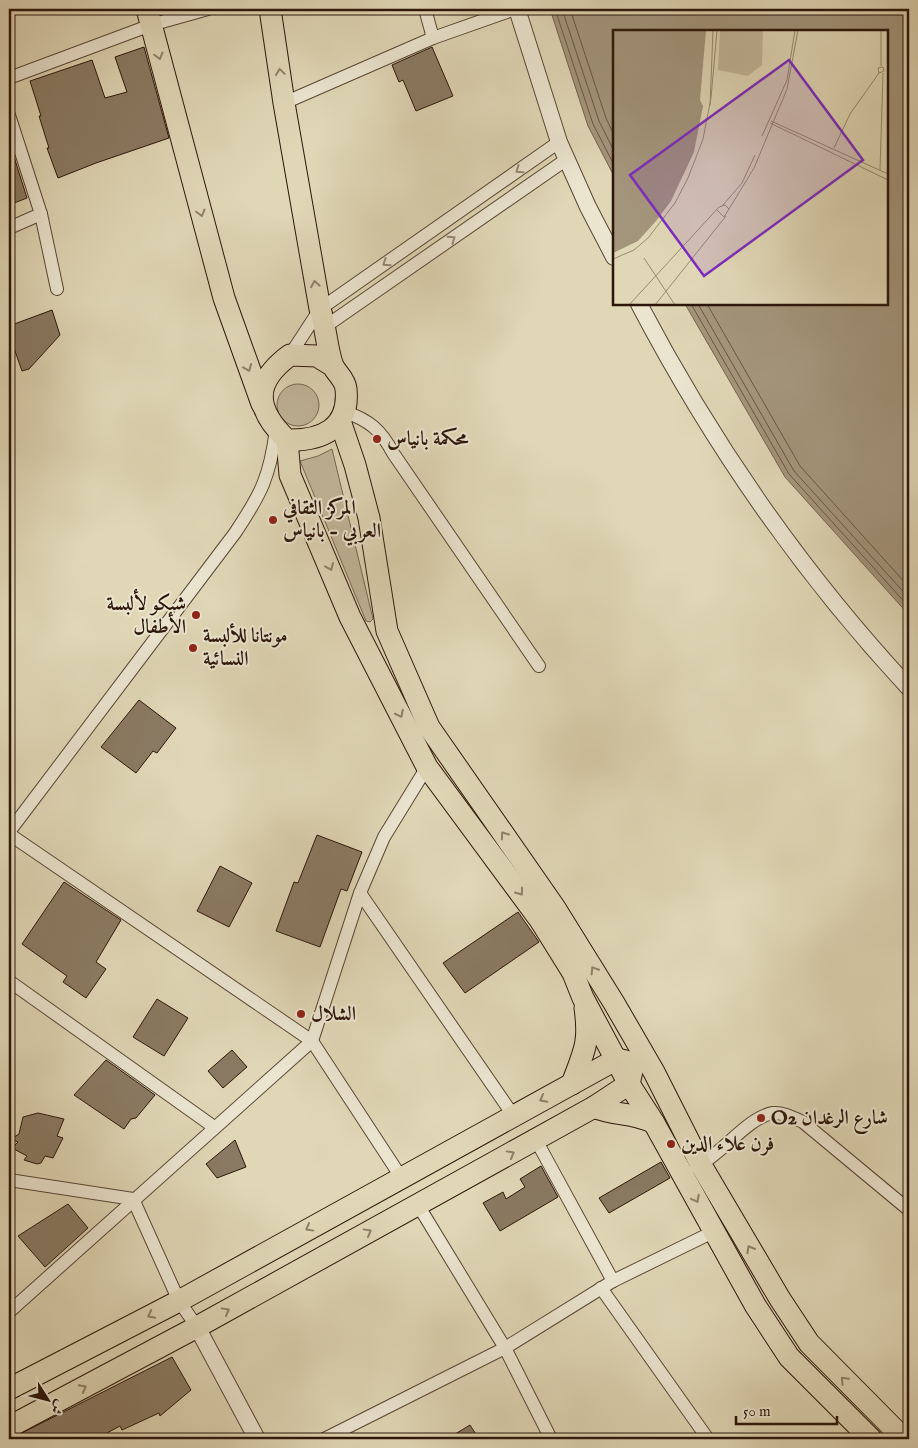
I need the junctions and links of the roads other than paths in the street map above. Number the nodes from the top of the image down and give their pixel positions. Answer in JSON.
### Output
{"nodes":[{"id":1,"x":208,"y":9,"type":"edge"},
{"id":2,"x":270,"y":9,"type":"edge"},
{"id":3,"x":425,"y":9,"type":"edge"},
{"id":4,"x":516,"y":9,"type":"edge"},
{"id":5,"x":149,"y":17,"type":"edge"},
{"id":6,"x":433,"y":38,"type":"junction"},
{"id":7,"x":9,"y":78,"type":"edge"},
{"id":8,"x":284,"y":103,"type":"junction"},
{"id":9,"x":9,"y":115,"type":"edge"},
{"id":10,"x":559,"y":142,"type":"junction"},
{"id":11,"x":567,"y":159,"type":"junction"},
{"id":12,"x":41,"y":214,"type":"junction"},
{"id":13,"x":9,"y":228,"type":"edge"},
{"id":14,"x":613,"y":255,"type":"edge"},
{"id":15,"x":57,"y":288,"type":"dead end"},
{"id":16,"x":640,"y":305,"type":"edge"},
{"id":17,"x":323,"y":318,"type":"junction"},
{"id":18,"x":290,"y":355,"type":"junction"},
{"id":19,"x":333,"y":366,"type":"junction"},
{"id":20,"x":262,"y":404,"type":"junction"},
{"id":21,"x":342,"y":416,"type":"junction"},
{"id":22,"x":282,"y":434,"type":"junction"},
{"id":23,"x":387,"y":631,"type":"junction"},
{"id":24,"x":365,"y":644,"type":"junction"},
{"id":25,"x":539,"y":666,"type":"dead end"},
{"id":26,"x":909,"y":688,"type":"edge"},
{"id":27,"x":427,"y":767,"type":"junction"},
{"id":28,"x":9,"y":833,"type":"edge"},
{"id":29,"x":360,"y":893,"type":"junction"},
{"id":30,"x":9,"y":982,"type":"edge"},
{"id":31,"x":583,"y":998,"type":"junction"},
{"id":32,"x":614,"y":1003,"type":"junction"},
{"id":33,"x":312,"y":1041,"type":"junction"},
{"id":34,"x":626,"y":1069,"type":"junction"},
{"id":35,"x":572,"y":1084,"type":"junction"},
{"id":36,"x":594,"y":1107,"type":"junction"},
{"id":37,"x":513,"y":1115,"type":"junction"},
{"id":38,"x":654,"y":1123,"type":"junction"},
{"id":39,"x":214,"y":1127,"type":"junction"},
{"id":40,"x":536,"y":1140,"type":"junction"},
{"id":41,"x":692,"y":1162,"type":"junction"},
{"id":42,"x":401,"y":1177,"type":"junction"},
{"id":43,"x":9,"y":1180,"type":"edge"},
{"id":44,"x":133,"y":1200,"type":"junction"},
{"id":45,"x":418,"y":1205,"type":"junction"},
{"id":46,"x":909,"y":1210,"type":"edge"},
{"id":47,"x":713,"y":1232,"type":"junction"},
{"id":48,"x":613,"y":1280,"type":"junction"},
{"id":49,"x":601,"y":1288,"type":"junction"},
{"id":50,"x":178,"y":1300,"type":"junction"},
{"id":51,"x":9,"y":1312,"type":"edge"},
{"id":52,"x":197,"y":1326,"type":"junction"},
{"id":53,"x":505,"y":1348,"type":"junction"},
{"id":54,"x":9,"y":1389,"type":"edge"},
{"id":55,"x":9,"y":1427,"type":"edge"},
{"id":56,"x":257,"y":1439,"type":"edge"},
{"id":57,"x":324,"y":1439,"type":"edge"},
{"id":58,"x":551,"y":1439,"type":"edge"},
{"id":59,"x":708,"y":1439,"type":"edge"},
{"id":60,"x":871,"y":1439,"type":"edge"},
{"id":61,"x":904,"y":1439,"type":"edge"}],
"edges":[{"from":1,"to":5,"type":"street"},
{"from":8,"to":2,"type":"main road","one_way":true},
{"from":3,"to":6,"type":"street"},
{"from":4,"to":6,"type":"street"},
{"from":4,"to":10,"type":"street"},
{"from":5,"to":7,"type":"street"},
{"from":5,"to":20,"type":"main road","one_way":true},
{"from":6,"to":8,"type":"street"},
{"from":17,"to":8,"type":"main road","one_way":true},
{"from":9,"to":12,"type":"street"},
{"from":10,"to":11,"type":"street"},
{"from":10,"to":17,"type":"street","one_way":true},
{"from":11,"to":14,"type":"street"},
{"from":17,"to":11,"type":"street","one_way":true},
{"from":12,"to":13,"type":"street"},
{"from":12,"to":15,"type":"street"},
{"from":16,"to":26,"type":"street"},
{"from":17,"to":18,"type":"street"},
{"from":17,"to":19,"type":"main road"},
{"from":18,"to":19,"type":"main road"},
{"from":18,"to":20,"type":"main road"},
{"from":19,"to":21,"type":"main road"},
{"from":20,"to":22,"type":"main road"},
{"from":21,"to":22,"type":"main road"},
{"from":21,"to":23,"type":"main road"},
{"from":21,"to":25,"type":"street"},
{"from":22,"to":24,"type":"main road","one_way":true},
{"from":22,"to":28,"type":"street"},
{"from":23,"to":24,"type":"main road"},
{"from":32,"to":23,"type":"main road","one_way":true},
{"from":24,"to":27,"type":"main road","one_way":true},
{"from":27,"to":29,"type":"street"},
{"from":27,"to":31,"type":"main road","one_way":true},
{"from":28,"to":33,"type":"street"},
{"from":29,"to":33,"type":"street"},
{"from":29,"to":37,"type":"street"},
{"from":30,"to":39,"type":"street"},
{"from":31,"to":34,"type":"main road"},
{"from":31,"to":35,"type":"main road"},
{"from":32,"to":34,"type":"main road"},
{"from":32,"to":41,"type":"main road"},
{"from":33,"to":39,"type":"street"},
{"from":33,"to":42,"type":"street"},
{"from":34,"to":35,"type":"main road"},
{"from":34,"to":36,"type":"main road"},
{"from":34,"to":38,"type":"main road"},
{"from":34,"to":41,"type":"main road"},
{"from":35,"to":37,"type":"main road","one_way":true},
{"from":36,"to":38,"type":"main road"},
{"from":36,"to":40,"type":"main road"},
{"from":37,"to":42,"type":"main road"},
{"from":38,"to":41,"type":"main road"},
{"from":39,"to":44,"type":"street"},
{"from":45,"to":40,"type":"main road","one_way":true},
{"from":40,"to":48,"type":"street"},
{"from":41,"to":46,"type":"street"},
{"from":41,"to":47,"type":"main road","one_way":true},
{"from":61,"to":41,"type":"main road","one_way":true},
{"from":42,"to":50,"type":"main road","one_way":true},
{"from":43,"to":44,"type":"street"},
{"from":44,"to":50,"type":"street"},
{"from":44,"to":51,"type":"street"},
{"from":52,"to":45,"type":"main road","one_way":true},
{"from":45,"to":53,"type":"street"},
{"from":47,"to":48,"type":"street"},
{"from":47,"to":60,"type":"main road"},
{"from":48,"to":49,"type":"street"},
{"from":49,"to":53,"type":"street"},
{"from":49,"to":59,"type":"street"},
{"from":50,"to":52,"type":"street"},
{"from":50,"to":54,"type":"main road","one_way":true},
{"from":55,"to":52,"type":"main road","one_way":true},
{"from":52,"to":56,"type":"street"},
{"from":53,"to":57,"type":"street"},
{"from":53,"to":58,"type":"street"}]}
